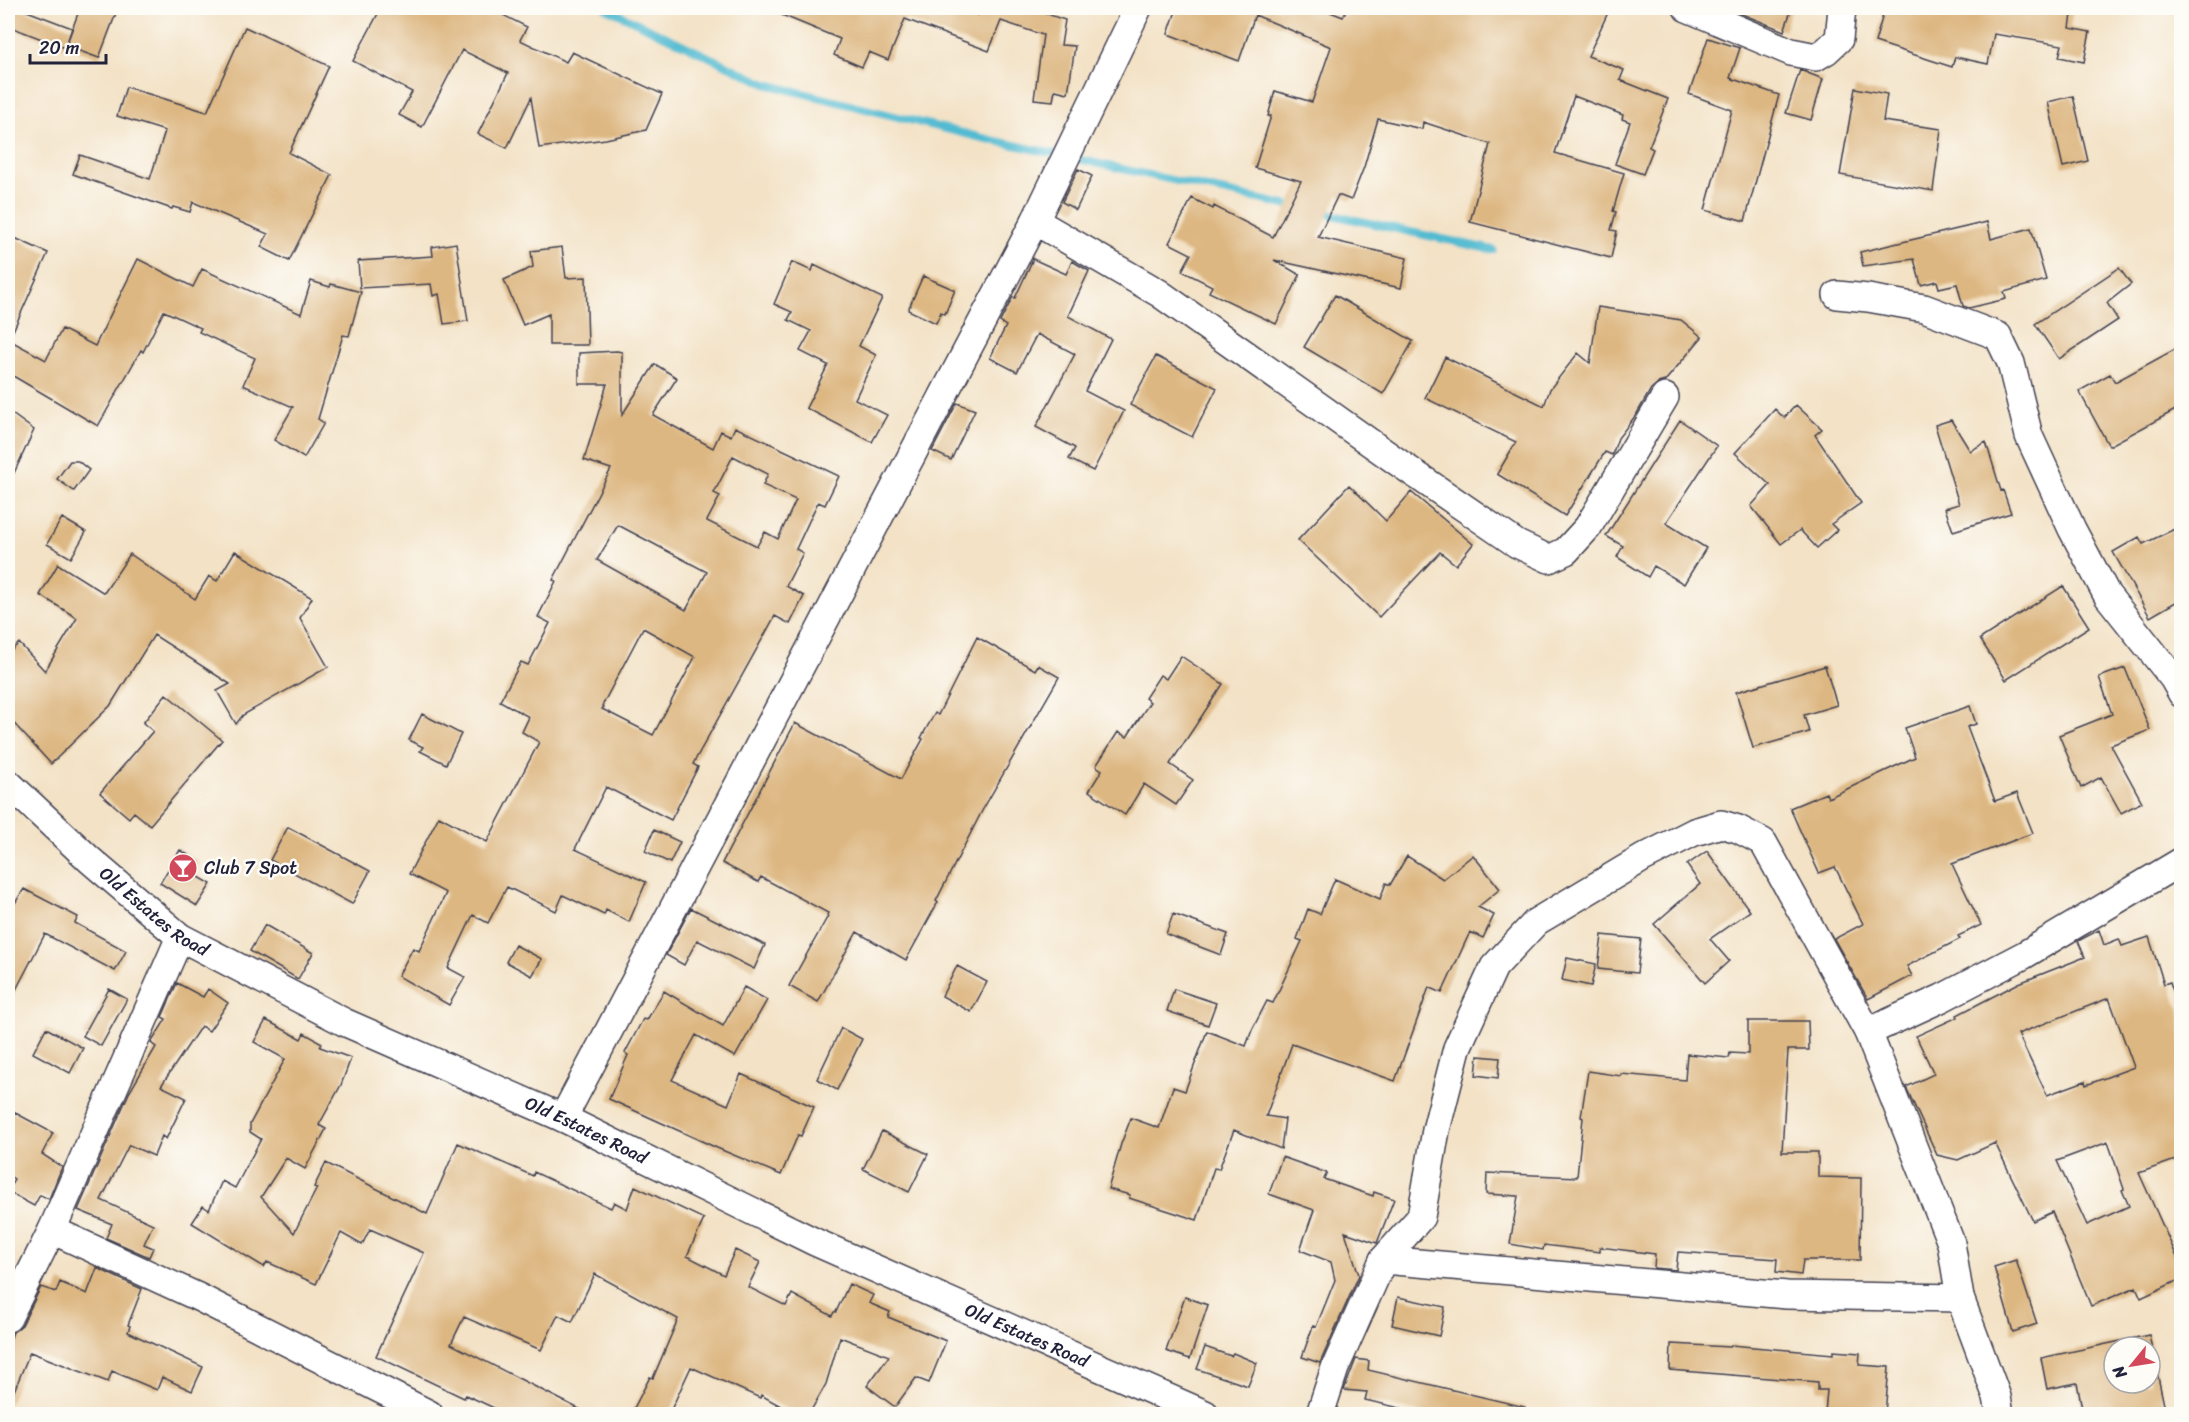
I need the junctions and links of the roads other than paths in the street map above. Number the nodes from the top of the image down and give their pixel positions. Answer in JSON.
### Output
{"nodes":[{"id":1,"x":1687,"y":8,"type":"edge"},
{"id":2,"x":1842,"y":8,"type":"edge"},
{"id":3,"x":1130,"y":10,"type":"edge"},
{"id":4,"x":1035,"y":221,"type":"junction"},
{"id":5,"x":1837,"y":295,"type":"dead end"},
{"id":6,"x":1665,"y":397,"type":"dead end"},
{"id":7,"x":2181,"y":694,"type":"edge"},
{"id":8,"x":8,"y":783,"type":"edge"},
{"id":9,"x":2181,"y":861,"type":"edge"},
{"id":10,"x":180,"y":937,"type":"junction"},
{"id":11,"x":1868,"y":1032,"type":"junction"},
{"id":12,"x":563,"y":1119,"type":"junction"},
{"id":13,"x":52,"y":1230,"type":"junction"},
{"id":14,"x":1383,"y":1260,"type":"junction"},
{"id":15,"x":1960,"y":1298,"type":"junction"},
{"id":16,"x":8,"y":1318,"type":"edge"},
{"id":17,"x":429,"y":1414,"type":"edge"},
{"id":18,"x":1205,"y":1414,"type":"edge"},
{"id":19,"x":1320,"y":1414,"type":"edge"},
{"id":20,"x":2000,"y":1414,"type":"edge"}],
"edges":[{"from":1,"to":2,"type":"street"},
{"from":3,"to":4,"type":"street"},
{"from":4,"to":6,"type":"street"},
{"from":4,"to":12,"type":"street"},
{"from":5,"to":7,"type":"street"},
{"from":8,"to":10,"type":"street","name":"Old Estates Road"},
{"from":9,"to":11,"type":"street"},
{"from":10,"to":12,"type":"street","name":"Old Estates Road"},
{"from":10,"to":13,"type":"street"},
{"from":11,"to":14,"type":"street"},
{"from":11,"to":15,"type":"street"},
{"from":12,"to":18,"type":"street","name":"Old Estates Road"},
{"from":13,"to":16,"type":"street"},
{"from":13,"to":17,"type":"street"},
{"from":14,"to":15,"type":"street"},
{"from":14,"to":19,"type":"street"},
{"from":15,"to":20,"type":"street"}]}
